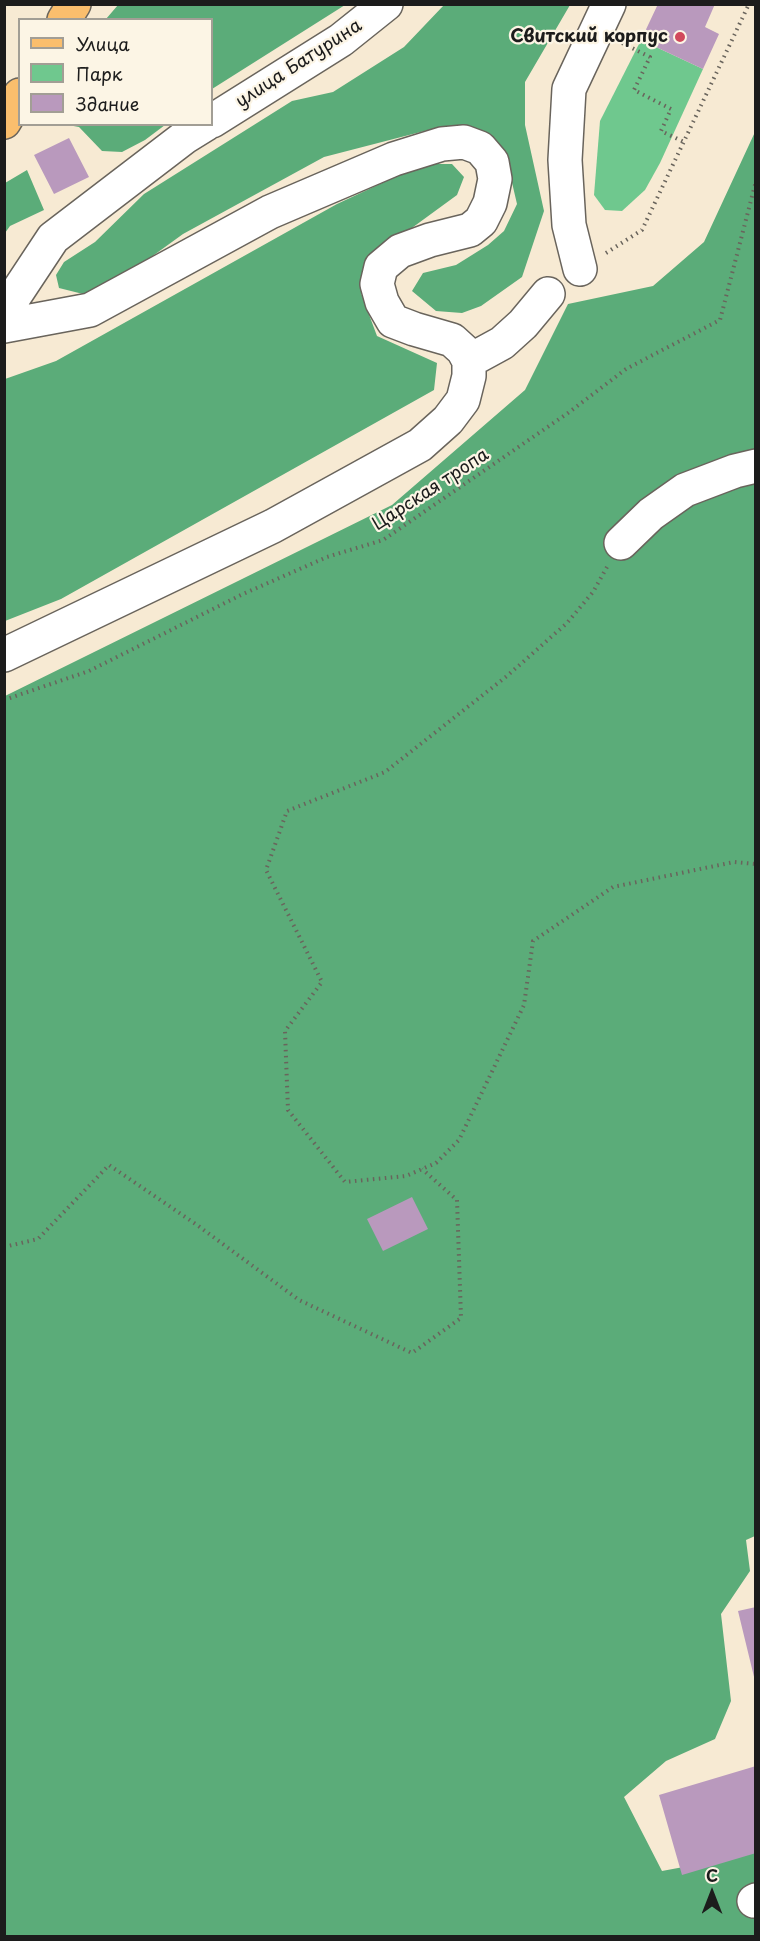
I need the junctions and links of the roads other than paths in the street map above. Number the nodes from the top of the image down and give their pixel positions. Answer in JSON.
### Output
{"nodes":[{"id":1,"x":74,"y":4,"type":"edge"},
{"id":2,"x":386,"y":4,"type":"edge"},
{"id":3,"x":609,"y":4,"type":"edge"},
{"id":4,"x":65,"y":18,"type":"edge"},
{"id":5,"x":18,"y":98,"type":"edge"},
{"id":6,"x":213,"y":120,"type":"edge"},
{"id":7,"x":4,"y":122,"type":"edge"},
{"id":8,"x":203,"y":126,"type":"edge"},
{"id":9,"x":580,"y":269,"type":"road end"},
{"id":10,"x":548,"y":294,"type":"dead end"},
{"id":11,"x":4,"y":312,"type":"edge"},
{"id":12,"x":4,"y":326,"type":"edge"},
{"id":13,"x":469,"y":361,"type":"junction"},
{"id":14,"x":756,"y":466,"type":"edge"},
{"id":15,"x":621,"y":543,"type":"road end"},
{"id":16,"x":4,"y":656,"type":"edge"}],
"edges":[{"from":1,"to":4,"type":"main road"},
{"from":2,"to":6,"type":"street","name":"улица Батурина"},
{"from":3,"to":9,"type":"street"},
{"from":5,"to":7,"type":"main road"},
{"from":8,"to":11,"type":"street"},
{"from":10,"to":13,"type":"street"},
{"from":12,"to":13,"type":"street"},
{"from":13,"to":16,"type":"street"},
{"from":14,"to":15,"type":"street"}]}
